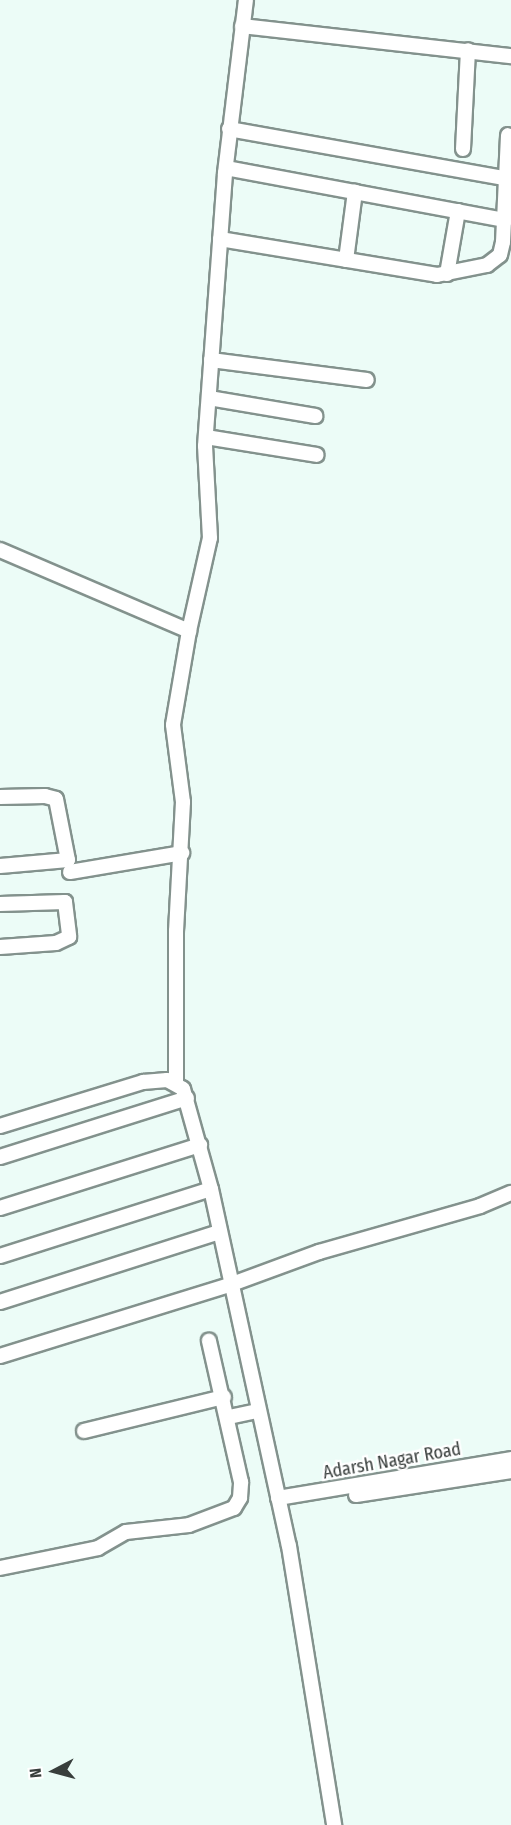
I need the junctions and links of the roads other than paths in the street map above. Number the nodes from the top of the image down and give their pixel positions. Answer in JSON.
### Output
{"nodes":[{"id":1,"x":246,"y":0,"type":"edge"},
{"id":2,"x":242,"y":26,"type":"junction"},
{"id":3,"x":468,"y":50,"type":"junction"},
{"id":4,"x":511,"y":56,"type":"edge"},
{"id":5,"x":229,"y":129,"type":"junction"},
{"id":6,"x":508,"y":135,"type":"dead end"},
{"id":7,"x":463,"y":149,"type":"dead end"},
{"id":8,"x":226,"y":168,"type":"junction"},
{"id":9,"x":509,"y":179,"type":"junction"},
{"id":10,"x":355,"y":192,"type":"junction"},
{"id":11,"x":458,"y":211,"type":"junction"},
{"id":12,"x":505,"y":220,"type":"junction"},
{"id":13,"x":220,"y":239,"type":"junction"},
{"id":14,"x":346,"y":260,"type":"junction"},
{"id":15,"x":447,"y":274,"type":"junction"},
{"id":16,"x":212,"y":360,"type":"junction"},
{"id":17,"x":367,"y":380,"type":"dead end"},
{"id":18,"x":208,"y":398,"type":"junction"},
{"id":19,"x":315,"y":416,"type":"dead end"},
{"id":20,"x":206,"y":436,"type":"junction"},
{"id":21,"x":317,"y":455,"type":"dead end"},
{"id":22,"x":0,"y":550,"type":"edge"},
{"id":23,"x":189,"y":631,"type":"junction"},
{"id":24,"x":0,"y":797,"type":"edge"},
{"id":25,"x":182,"y":854,"type":"junction"},
{"id":26,"x":0,"y":866,"type":"edge"},
{"id":27,"x":70,"y":872,"type":"dead end"},
{"id":28,"x":0,"y":904,"type":"edge"},
{"id":29,"x":0,"y":947,"type":"edge"},
{"id":30,"x":176,"y":1083,"type":"junction"},
{"id":31,"x":187,"y":1098,"type":"junction"},
{"id":32,"x":0,"y":1126,"type":"edge"},
{"id":33,"x":200,"y":1145,"type":"junction"},
{"id":34,"x":0,"y":1157,"type":"edge"},
{"id":35,"x":211,"y":1189,"type":"junction"},
{"id":36,"x":511,"y":1193,"type":"edge"},
{"id":37,"x":0,"y":1208,"type":"edge"},
{"id":38,"x":220,"y":1232,"type":"junction"},
{"id":39,"x":0,"y":1256,"type":"edge"},
{"id":40,"x":232,"y":1284,"type":"junction"},
{"id":41,"x":0,"y":1302,"type":"edge"},
{"id":42,"x":209,"y":1341,"type":"dead end"},
{"id":43,"x":0,"y":1356,"type":"edge"},
{"id":44,"x":224,"y":1397,"type":"junction"},
{"id":45,"x":258,"y":1411,"type":"junction"},
{"id":46,"x":229,"y":1418,"type":"junction"},
{"id":47,"x":84,"y":1431,"type":"dead end"},
{"id":48,"x":511,"y":1459,"type":"edge"},
{"id":49,"x":511,"y":1471,"type":"edge"},
{"id":50,"x":279,"y":1502,"type":"junction"},
{"id":51,"x":0,"y":1568,"type":"edge"},
{"id":52,"x":334,"y":1825,"type":"edge"}],
"edges":[{"from":1,"to":2,"type":"street"},
{"from":2,"to":3,"type":"street"},
{"from":2,"to":5,"type":"street"},
{"from":3,"to":4,"type":"street"},
{"from":3,"to":7,"type":"street"},
{"from":5,"to":8,"type":"street"},
{"from":5,"to":9,"type":"street"},
{"from":6,"to":9,"type":"street"},
{"from":8,"to":10,"type":"street"},
{"from":8,"to":13,"type":"street"},
{"from":9,"to":12,"type":"street"},
{"from":10,"to":11,"type":"street"},
{"from":10,"to":14,"type":"street"},
{"from":11,"to":12,"type":"street"},
{"from":11,"to":15,"type":"street"},
{"from":12,"to":15,"type":"street"},
{"from":13,"to":14,"type":"street"},
{"from":13,"to":16,"type":"street"},
{"from":14,"to":15,"type":"street"},
{"from":16,"to":17,"type":"street"},
{"from":16,"to":18,"type":"street"},
{"from":18,"to":19,"type":"street"},
{"from":18,"to":20,"type":"street"},
{"from":20,"to":21,"type":"street"},
{"from":20,"to":23,"type":"street"},
{"from":22,"to":23,"type":"street"},
{"from":23,"to":25,"type":"street"},
{"from":24,"to":26,"type":"street"},
{"from":25,"to":27,"type":"street"},
{"from":25,"to":30,"type":"street"},
{"from":28,"to":29,"type":"street"},
{"from":30,"to":31,"type":"street"},
{"from":30,"to":32,"type":"street"},
{"from":31,"to":33,"type":"street"},
{"from":31,"to":34,"type":"street"},
{"from":33,"to":35,"type":"street"},
{"from":33,"to":37,"type":"street"},
{"from":35,"to":38,"type":"street"},
{"from":35,"to":39,"type":"street"},
{"from":36,"to":40,"type":"street"},
{"from":38,"to":40,"type":"street"},
{"from":38,"to":41,"type":"street"},
{"from":40,"to":43,"type":"street"},
{"from":40,"to":45,"type":"street"},
{"from":42,"to":44,"type":"street"},
{"from":44,"to":46,"type":"street"},
{"from":44,"to":47,"type":"street"},
{"from":45,"to":46,"type":"street"},
{"from":45,"to":50,"type":"street"},
{"from":46,"to":51,"type":"street"},
{"from":48,"to":50,"type":"street","name":"Adarsh Nagar Road"},
{"from":49,"to":50,"type":"street","name":"Adarsh Nagar Road"},
{"from":50,"to":52,"type":"street"}]}
